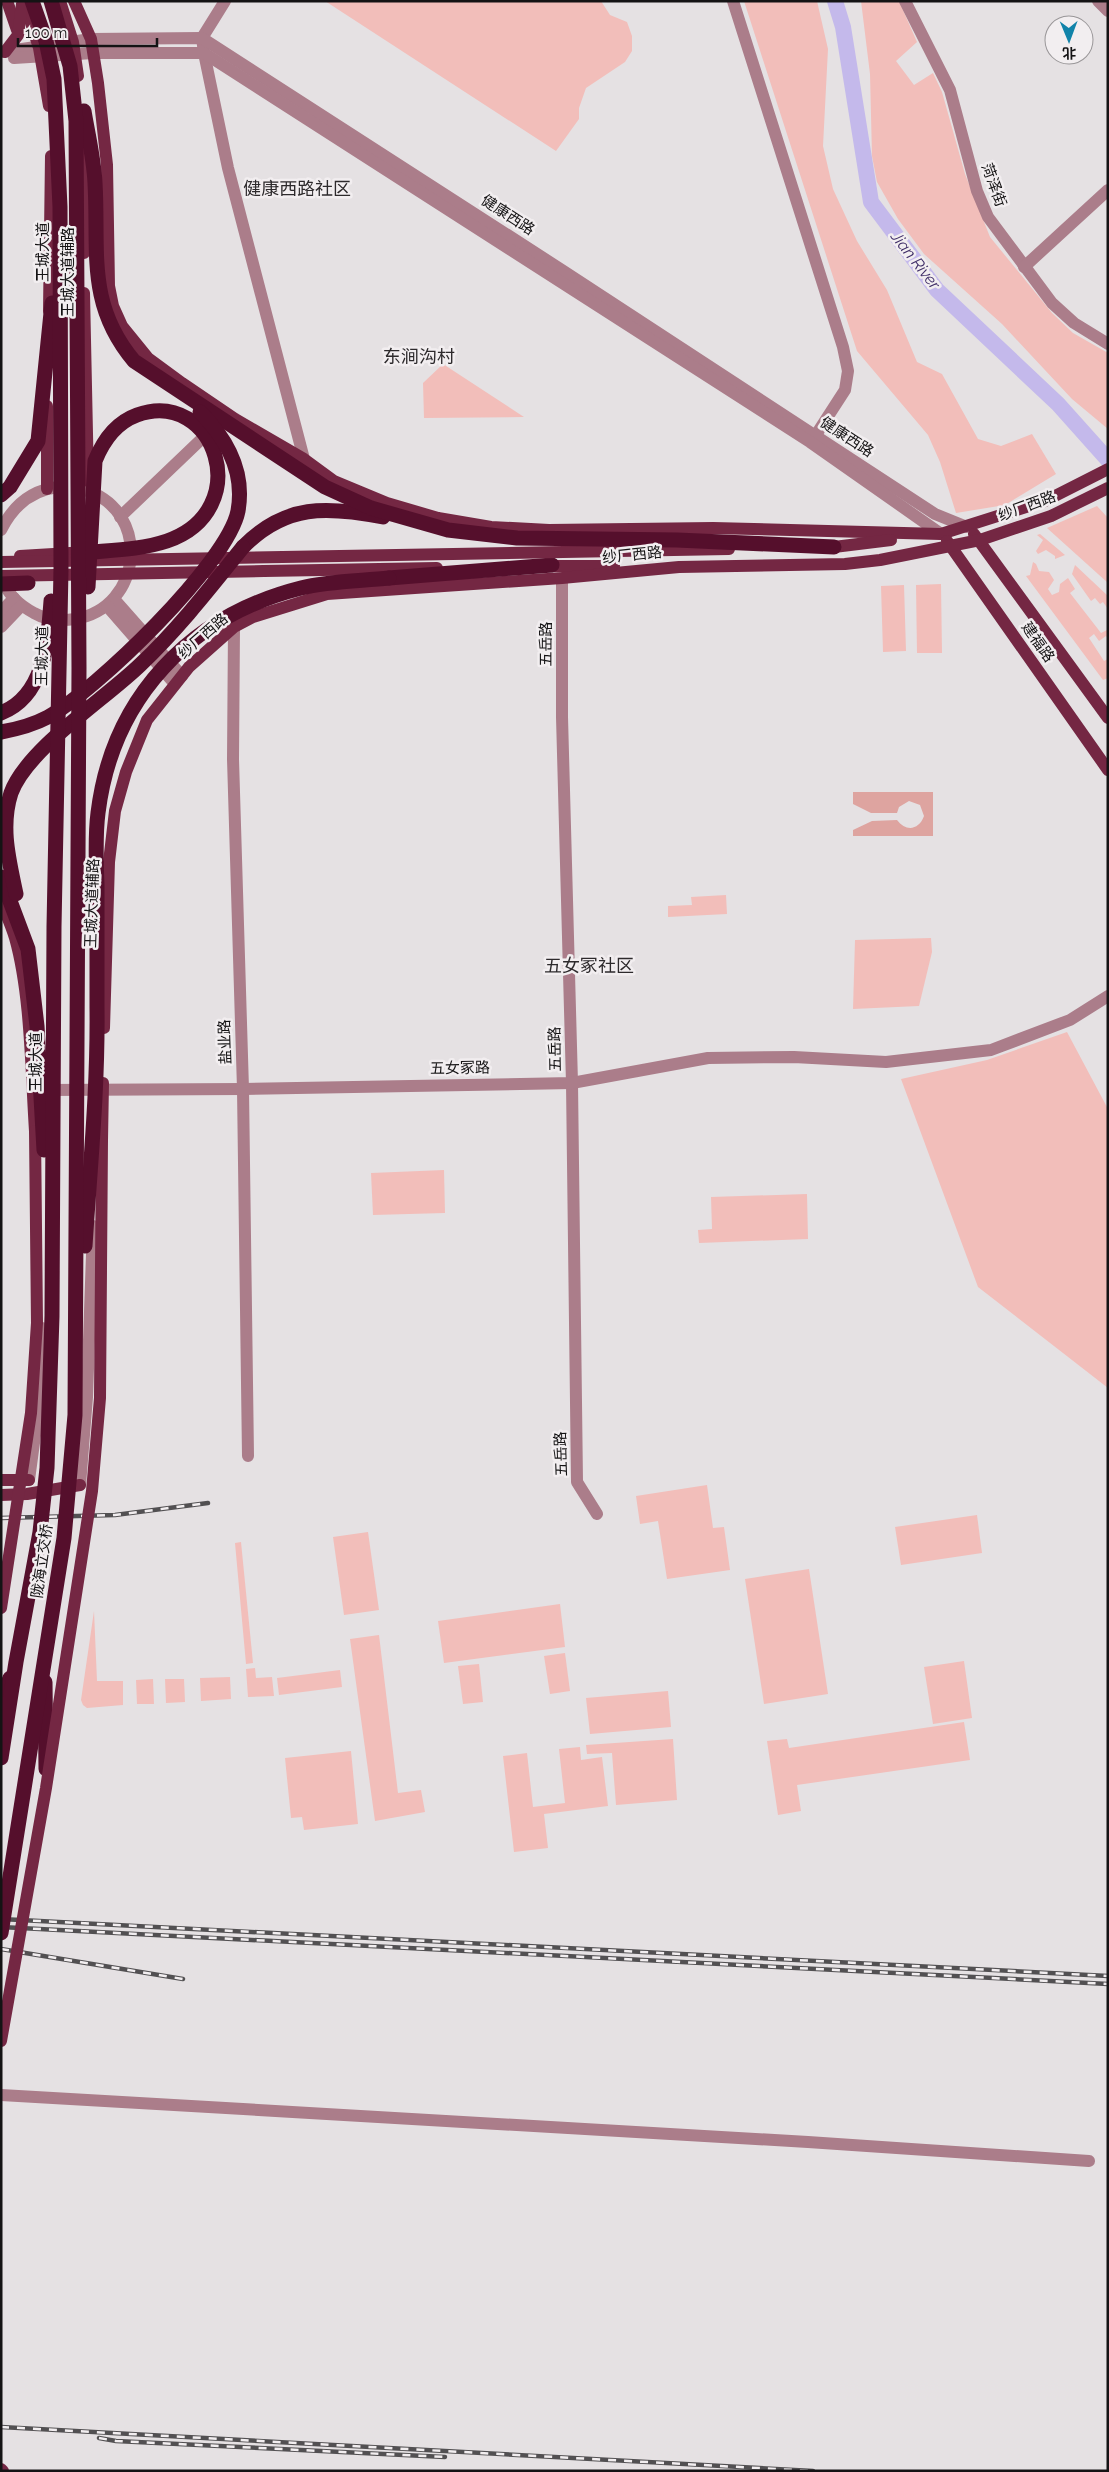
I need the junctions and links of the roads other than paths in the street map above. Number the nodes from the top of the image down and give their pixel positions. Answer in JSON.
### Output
{"nodes":[{"id":1,"x":7,"y":1,"type":"edge"},
{"id":2,"x":23,"y":1,"type":"edge"},
{"id":3,"x":32,"y":1,"type":"edge"},
{"id":4,"x":51,"y":1,"type":"edge"},
{"id":5,"x":56,"y":1,"type":"edge"},
{"id":6,"x":60,"y":1,"type":"edge"},
{"id":7,"x":74,"y":1,"type":"edge"},
{"id":8,"x":225,"y":1,"type":"edge"},
{"id":9,"x":733,"y":1,"type":"edge"},
{"id":10,"x":905,"y":1,"type":"edge"},
{"id":11,"x":1098,"y":1,"type":"edge"},
{"id":12,"x":1108,"y":11,"type":"edge"},
{"id":13,"x":18,"y":35,"type":"junction"},
{"id":14,"x":202,"y":38,"type":"junction"},
{"id":15,"x":90,"y":39,"type":"junction"},
{"id":16,"x":74,"y":48,"type":"junction"},
{"id":17,"x":40,"y":52,"type":"junction"},
{"id":18,"x":93,"y":53,"type":"junction"},
{"id":19,"x":204,"y":53,"type":"junction"},
{"id":20,"x":3,"y":55,"type":"edge"},
{"id":21,"x":1108,"y":190,"type":"edge"},
{"id":22,"x":60,"y":207,"type":"junction"},
{"id":23,"x":1024,"y":267,"type":"junction"},
{"id":24,"x":1108,"y":344,"type":"edge"},
{"id":25,"x":134,"y":361,"type":"junction"},
{"id":26,"x":228,"y":414,"type":"junction"},
{"id":27,"x":813,"y":439,"type":"junction"},
{"id":28,"x":304,"y":459,"type":"junction"},
{"id":29,"x":1108,"y":470,"type":"edge"},
{"id":30,"x":1108,"y":488,"type":"edge"},
{"id":31,"x":47,"y":489,"type":"junction"},
{"id":32,"x":88,"y":491,"type":"junction"},
{"id":33,"x":1,"y":495,"type":"edge"},
{"id":34,"x":120,"y":516,"type":"junction"},
{"id":35,"x":967,"y":527,"type":"junction"},
{"id":36,"x":1,"y":530,"type":"edge"},
{"id":37,"x":448,"y":530,"type":"junction"},
{"id":38,"x":941,"y":534,"type":"junction"},
{"id":39,"x":980,"y":540,"type":"junction"},
{"id":40,"x":834,"y":547,"type":"junction"},
{"id":41,"x":952,"y":547,"type":"junction"},
{"id":42,"x":92,"y":552,"type":"joint"},
{"id":43,"x":1,"y":557,"type":"edge"},
{"id":44,"x":1,"y":562,"type":"edge"},
{"id":45,"x":552,"y":565,"type":"junction"},
{"id":46,"x":679,"y":567,"type":"junction"},
{"id":47,"x":179,"y":573,"type":"junction"},
{"id":48,"x":1,"y":576,"type":"edge"},
{"id":49,"x":562,"y":578,"type":"junction"},
{"id":50,"x":28,"y":583,"type":"joint"},
{"id":51,"x":1,"y":584,"type":"edge"},
{"id":52,"x":18,"y":602,"type":"junction"},
{"id":53,"x":110,"y":602,"type":"junction"},
{"id":54,"x":1,"y":612,"type":"edge"},
{"id":55,"x":1,"y":627,"type":"edge"},
{"id":56,"x":234,"y":627,"type":"junction"},
{"id":57,"x":79,"y":668,"type":"junction"},
{"id":58,"x":179,"y":680,"type":"junction"},
{"id":59,"x":1,"y":713,"type":"edge"},
{"id":60,"x":1108,"y":718,"type":"edge"},
{"id":61,"x":1,"y":732,"type":"edge"},
{"id":62,"x":1108,"y":770,"type":"edge"},
{"id":63,"x":1,"y":877,"type":"edge"},
{"id":64,"x":1,"y":902,"type":"edge"},
{"id":65,"x":28,"y":949,"type":"junction"},
{"id":66,"x":1108,"y":996,"type":"edge"},
{"id":67,"x":572,"y":1083,"type":"junction"},
{"id":68,"x":102,"y":1089,"type":"junction"},
{"id":69,"x":243,"y":1089,"type":"junction"},
{"id":70,"x":33,"y":1090,"type":"junction"},
{"id":71,"x":52,"y":1316,"type":"joint"},
{"id":72,"x":51,"y":1390,"type":"junction"},
{"id":73,"x":75,"y":1415,"type":"junction"},
{"id":74,"x":248,"y":1456,"type":"dead end"},
{"id":75,"x":1,"y":1480,"type":"edge"},
{"id":76,"x":29,"y":1480,"type":"joint"},
{"id":77,"x":80,"y":1485,"type":"joint"},
{"id":78,"x":1,"y":1495,"type":"edge"},
{"id":79,"x":597,"y":1514,"type":"dead end"},
{"id":80,"x":1,"y":1608,"type":"edge"},
{"id":81,"x":45,"y":1654,"type":"junction"},
{"id":82,"x":16,"y":1662,"type":"junction"},
{"id":83,"x":1,"y":1701,"type":"edge"},
{"id":84,"x":1,"y":1758,"type":"edge"},
{"id":85,"x":46,"y":1788,"type":"junction"},
{"id":86,"x":1,"y":1933,"type":"edge"},
{"id":87,"x":1,"y":2041,"type":"edge"},
{"id":88,"x":1,"y":2095,"type":"edge"},
{"id":89,"x":1089,"y":2161,"type":"dead end"}],
"edges":[{"from":1,"to":13,"type":"main road"},
{"from":2,"to":13,"type":"main road"},
{"from":2,"to":17,"type":"main road","name":"王城大道辅路"},
{"from":3,"to":22,"type":"highway","name":"王城大道","bridge":true},
{"from":4,"to":57,"type":"highway","bridge":true},
{"from":5,"to":25,"type":"highway","bridge":true},
{"from":6,"to":16,"type":"main road","name":"王城大道辅路"},
{"from":7,"to":15,"type":"main road"},
{"from":8,"to":14,"type":"street"},
{"from":9,"to":27,"type":"street"},
{"from":10,"to":23,"type":"street","name":"菏泽街"},
{"from":11,"to":12,"type":"street"},
{"from":13,"to":20,"type":"main road"},
{"from":14,"to":15,"type":"street"},
{"from":14,"to":19,"type":"street"},
{"from":14,"to":27,"type":"street","name":"健康西路"},
{"from":15,"to":16,"type":"street"},
{"from":15,"to":18,"type":"main road"},
{"from":16,"to":17,"type":"street"},
{"from":16,"to":18,"type":"street"},
{"from":16,"to":32,"type":"main road","name":"王城大道辅路"},
{"from":17,"to":20,"type":"street"},
{"from":17,"to":31,"type":"main road","name":"王城大道辅路"},
{"from":18,"to":19,"type":"street"},
{"from":18,"to":26,"type":"main road"},
{"from":19,"to":27,"type":"street","name":"健康西路"},
{"from":19,"to":28,"type":"street"},
{"from":21,"to":23,"type":"street"},
{"from":22,"to":33,"type":"highway","bridge":true},
{"from":22,"to":59,"type":"highway","bridge":true},
{"from":22,"to":71,"type":"highway","name":"王城大道","bridge":true},
{"from":23,"to":24,"type":"street","name":"菏泽街"},
{"from":25,"to":37,"type":"highway","bridge":true},
{"from":25,"to":61,"type":"highway","bridge":true},
{"from":26,"to":28,"type":"main road","name":"纱厂西路"},
{"from":26,"to":34,"type":"street"},
{"from":27,"to":35,"type":"street","name":"健康西路"},
{"from":27,"to":38,"type":"street","name":"健康西路"},
{"from":28,"to":38,"type":"main road","name":"纱厂西路"},
{"from":29,"to":35,"type":"main road","name":"纱厂西路"},
{"from":30,"to":39,"type":"main road","name":"纱厂西路"},
{"from":31,"to":32,"type":"street"},
{"from":31,"to":36,"type":"street"},
{"from":32,"to":34,"type":"street"},
{"from":34,"to":53,"type":"street"},
{"from":35,"to":38,"type":"main road","name":"纱厂西路"},
{"from":35,"to":39,"type":"main road","name":"建福路"},
{"from":37,"to":40,"type":"highway","bridge":true},
{"from":37,"to":65,"type":"highway","bridge":true},
{"from":38,"to":40,"type":"main road"},
{"from":38,"to":41,"type":"main road","name":"建福路"},
{"from":39,"to":41,"type":"main road","name":"纱厂西路"},
{"from":39,"to":60,"type":"main road","name":"建福路"},
{"from":40,"to":44,"type":"main road","bridge":true},
{"from":41,"to":46,"type":"main road","name":"纱厂西路"},
{"from":41,"to":62,"type":"main road","name":"建福路"},
{"from":42,"to":43,"type":"main road","bridge":true},
{"from":42,"to":57,"type":"highway","bridge":true},
{"from":45,"to":46,"type":"main road"},
{"from":45,"to":47,"type":"main road","bridge":true},
{"from":45,"to":73,"type":"highway","bridge":true},
{"from":46,"to":49,"type":"main road","name":"纱厂西路"},
{"from":47,"to":48,"type":"main road","bridge":true},
{"from":47,"to":50,"type":"main road","bridge":true},
{"from":48,"to":52,"type":"street"},
{"from":49,"to":56,"type":"main road","name":"纱厂西路"},
{"from":49,"to":67,"type":"street","name":"五岳路"},
{"from":50,"to":51,"type":"highway","bridge":true},
{"from":52,"to":53,"type":"street"},
{"from":52,"to":54,"type":"street"},
{"from":52,"to":55,"type":"street"},
{"from":53,"to":58,"type":"street"},
{"from":56,"to":58,"type":"main road","name":"纱厂西路"},
{"from":56,"to":69,"type":"street","name":"盐业路"},
{"from":57,"to":73,"type":"highway","name":"陇海立交桥","bridge":true},
{"from":58,"to":68,"type":"main road","name":"王城大道辅路"},
{"from":63,"to":65,"type":"highway","bridge":true},
{"from":64,"to":70,"type":"main road"},
{"from":65,"to":72,"type":"highway","bridge":true},
{"from":66,"to":67,"type":"street","name":"五女冢路"},
{"from":67,"to":69,"type":"street","name":"五女冢路"},
{"from":67,"to":79,"type":"street","name":"五岳路"},
{"from":68,"to":69,"type":"street","name":"五女冢路"},
{"from":68,"to":70,"type":"street","name":"五女冢路"},
{"from":68,"to":77,"type":"street"},
{"from":68,"to":85,"type":"main road","name":"王城大道辅路","bridge":true},
{"from":69,"to":74,"type":"street","name":"盐业路"},
{"from":70,"to":76,"type":"street"},
{"from":70,"to":80,"type":"main road","bridge":true},
{"from":71,"to":72,"type":"highway","name":"陇海立交桥","bridge":true},
{"from":72,"to":82,"type":"highway","name":"陇海立交桥","bridge":true},
{"from":73,"to":81,"type":"highway","name":"陇海立交桥","bridge":true},
{"from":75,"to":76,"type":"main road"},
{"from":77,"to":78,"type":"main road"},
{"from":81,"to":85,"type":"highway","bridge":true},
{"from":81,"to":86,"type":"highway","name":"陇海立交桥","bridge":true},
{"from":82,"to":83,"type":"highway","bridge":true},
{"from":82,"to":84,"type":"highway","name":"陇海立交桥","bridge":true},
{"from":85,"to":87,"type":"main road","name":"王城大道辅路","bridge":true},
{"from":88,"to":89,"type":"street"}]}
